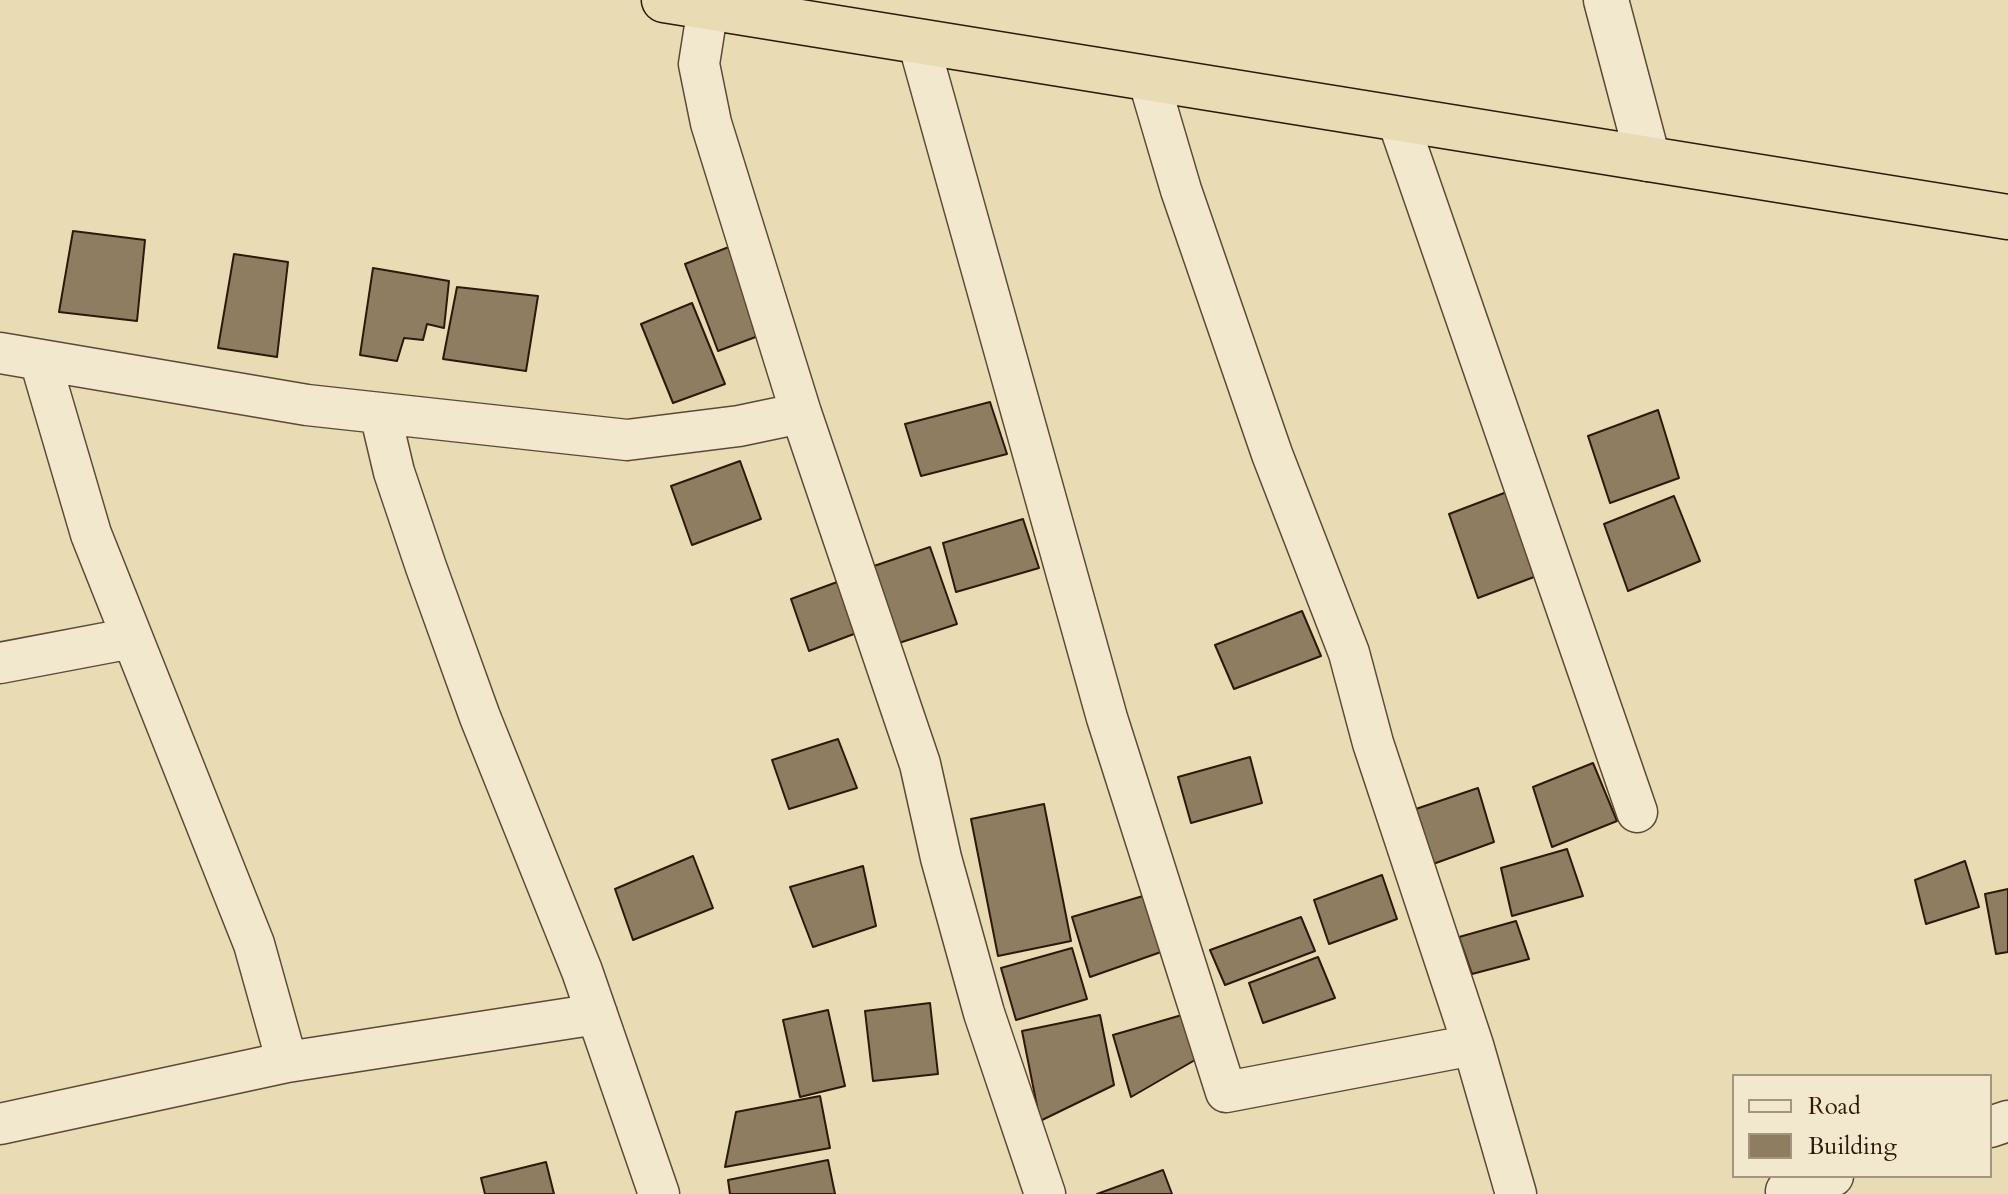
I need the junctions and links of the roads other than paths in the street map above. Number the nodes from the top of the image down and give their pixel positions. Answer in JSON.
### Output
{"nodes":[{"id":1,"x":664,"y":0,"type":"edge"},
{"id":2,"x":1606,"y":0,"type":"edge"},
{"id":3,"x":708,"y":7,"type":"junction"},
{"id":4,"x":918,"y":41,"type":"junction"},
{"id":5,"x":1148,"y":78,"type":"junction"},
{"id":6,"x":1397,"y":118,"type":"junction"},
{"id":7,"x":1648,"y":159,"type":"junction"},
{"id":8,"x":2008,"y":217,"type":"edge"},
{"id":9,"x":0,"y":353,"type":"edge"},
{"id":10,"x":40,"y":360,"type":"junction"},
{"id":11,"x":380,"y":413,"type":"junction"},
{"id":12,"x":801,"y":413,"type":"junction"},
{"id":13,"x":132,"y":638,"type":"junction"},
{"id":14,"x":0,"y":663,"type":"edge"},
{"id":15,"x":1637,"y":812,"type":"dead end"},
{"id":16,"x":597,"y":1014,"type":"junction"},
{"id":17,"x":1473,"y":1045,"type":"junction"},
{"id":18,"x":287,"y":1062,"type":"junction"},
{"id":19,"x":0,"y":1124,"type":"edge"},
{"id":20,"x":1827,"y":1178,"type":"edge"},
{"id":21,"x":1786,"y":1191,"type":"dead end"},
{"id":22,"x":659,"y":1194,"type":"edge"},
{"id":23,"x":1045,"y":1194,"type":"edge"},
{"id":24,"x":1516,"y":1194,"type":"edge"}],
"edges":[{"from":1,"to":3,"type":"highway"},
{"from":2,"to":7,"type":"street"},
{"from":3,"to":4,"type":"highway"},
{"from":3,"to":12,"type":"street"},
{"from":4,"to":5,"type":"highway"},
{"from":4,"to":17,"type":"street"},
{"from":5,"to":6,"type":"highway"},
{"from":5,"to":17,"type":"street"},
{"from":6,"to":7,"type":"highway"},
{"from":6,"to":15,"type":"street"},
{"from":7,"to":8,"type":"highway"},
{"from":9,"to":10,"type":"street"},
{"from":10,"to":11,"type":"street"},
{"from":10,"to":13,"type":"street"},
{"from":11,"to":12,"type":"street"},
{"from":11,"to":16,"type":"street"},
{"from":12,"to":23,"type":"street"},
{"from":13,"to":14,"type":"street"},
{"from":13,"to":18,"type":"street"},
{"from":16,"to":18,"type":"street"},
{"from":16,"to":22,"type":"street"},
{"from":17,"to":24,"type":"street"},
{"from":18,"to":19,"type":"street"},
{"from":20,"to":21,"type":"street"}]}
